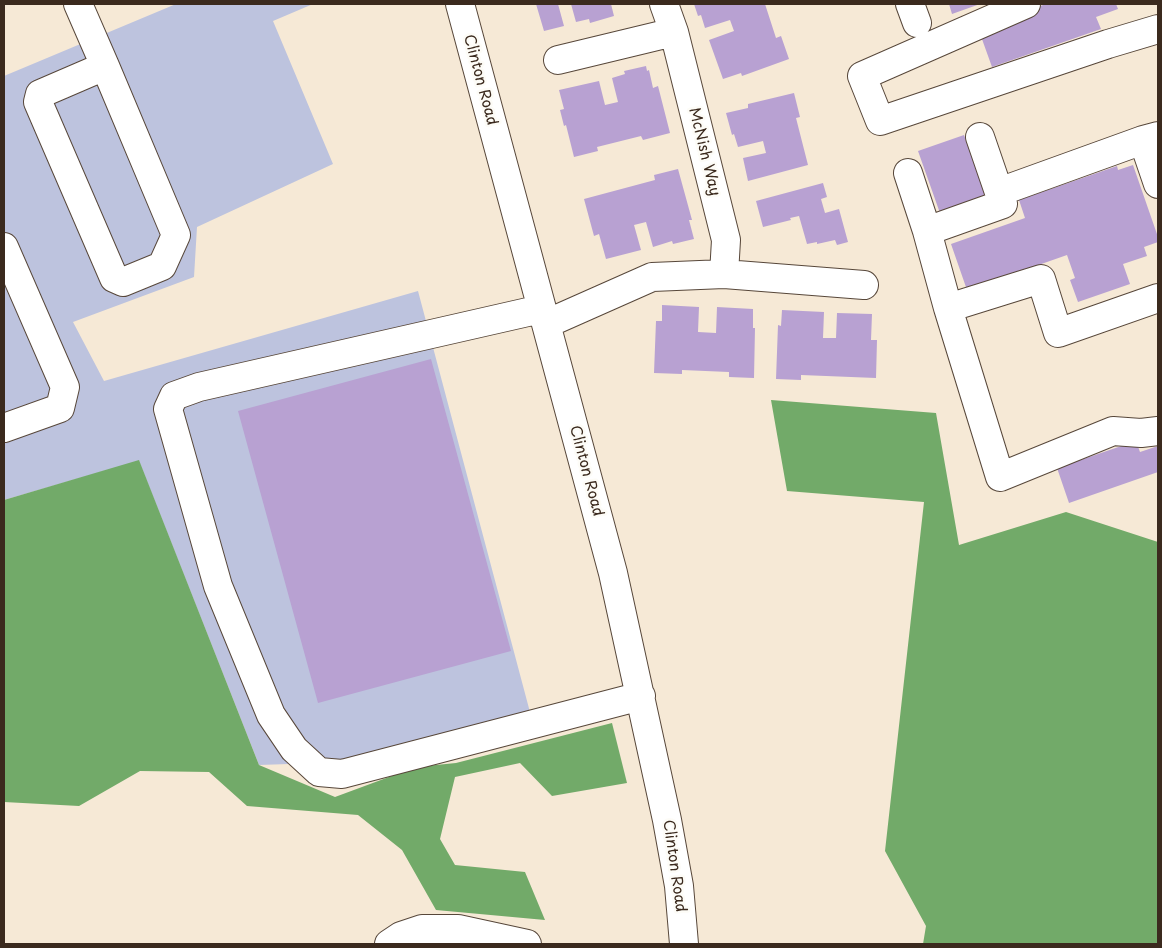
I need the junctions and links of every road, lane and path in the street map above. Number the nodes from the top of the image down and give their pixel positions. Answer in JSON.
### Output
{"nodes":[{"id":1,"x":78,"y":4,"type":"edge"},
{"id":2,"x":460,"y":4,"type":"edge"},
{"id":3,"x":664,"y":4,"type":"edge"},
{"id":4,"x":1026,"y":4,"type":"edge"},
{"id":5,"x":1158,"y":29,"type":"edge"},
{"id":6,"x":674,"y":32,"type":"junction"},
{"id":7,"x":558,"y":60,"type":"dead end"},
{"id":8,"x":105,"y":66,"type":"junction"},
{"id":9,"x":980,"y":137,"type":"dead end"},
{"id":10,"x":1151,"y":138,"type":"edge"},
{"id":11,"x":908,"y":173,"type":"dead end"},
{"id":12,"x":1158,"y":184,"type":"edge"},
{"id":13,"x":999,"y":192,"type":"junction"},
{"id":14,"x":927,"y":231,"type":"junction"},
{"id":15,"x":4,"y":247,"type":"edge"},
{"id":16,"x":724,"y":274,"type":"junction"},
{"id":17,"x":864,"y":285,"type":"dead end"},
{"id":18,"x":1158,"y":298,"type":"edge"},
{"id":19,"x":948,"y":308,"type":"junction"},
{"id":20,"x":544,"y":317,"type":"junction"},
{"id":21,"x":4,"y":428,"type":"edge"},
{"id":22,"x":1158,"y":431,"type":"edge"},
{"id":23,"x":641,"y":696,"type":"junction"},
{"id":24,"x":389,"y":944,"type":"edge"},
{"id":25,"x":527,"y":944,"type":"edge"},
{"id":26,"x":684,"y":944,"type":"edge"}],
"edges":[{"from":1,"to":8,"type":"street"},
{"from":2,"to":20,"type":"street","name":"Clinton Road"},
{"from":3,"to":6,"type":"street","name":"McNish Way"},
{"from":4,"to":5,"type":"street"},
{"from":6,"to":7,"type":"street"},
{"from":6,"to":16,"type":"street","name":"McNish Way"},
{"from":8,"to":8,"type":"street"},
{"from":9,"to":13,"type":"street"},
{"from":10,"to":12,"type":"street"},
{"from":10,"to":13,"type":"street"},
{"from":11,"to":14,"type":"street"},
{"from":13,"to":14,"type":"street"},
{"from":14,"to":19,"type":"street"},
{"from":15,"to":21,"type":"street"},
{"from":16,"to":17,"type":"street"},
{"from":16,"to":20,"type":"street"},
{"from":18,"to":19,"type":"street"},
{"from":19,"to":22,"type":"street"},
{"from":20,"to":23,"type":"street","name":"Clinton Road"},
{"from":20,"to":23,"type":"street"},
{"from":23,"to":26,"type":"street","name":"Clinton Road"},
{"from":24,"to":25,"type":"street"}]}
